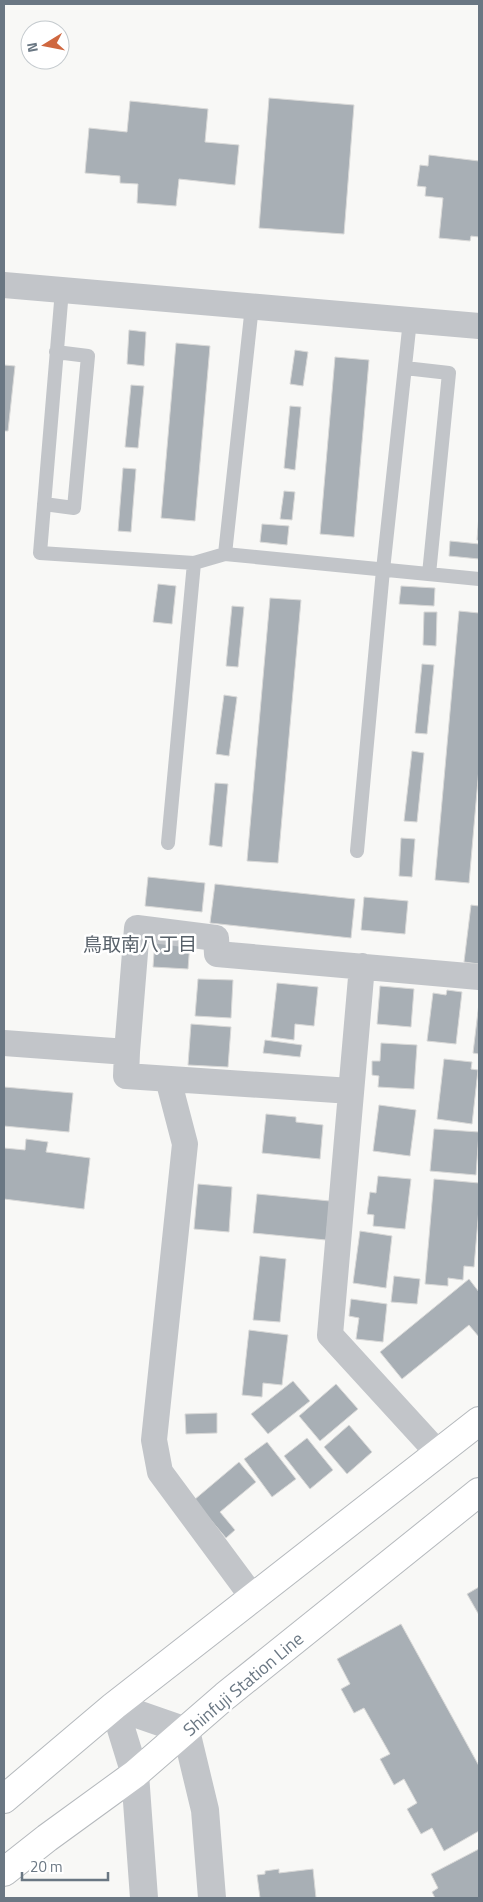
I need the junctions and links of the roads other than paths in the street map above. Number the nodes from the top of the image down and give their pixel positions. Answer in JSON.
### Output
{"nodes":[{"id":1,"x":4,"y":284,"type":"edge"},
{"id":2,"x":62,"y":290,"type":"junction"},
{"id":3,"x":252,"y":306,"type":"junction"},
{"id":4,"x":410,"y":320,"type":"junction"},
{"id":5,"x":479,"y":326,"type":"edge"},
{"id":6,"x":56,"y":352,"type":"junction"},
{"id":7,"x":405,"y":368,"type":"junction"},
{"id":8,"x":44,"y":504,"type":"junction"},
{"id":9,"x":224,"y":554,"type":"junction"},
{"id":10,"x":194,"y":563,"type":"junction"},
{"id":11,"x":383,"y":570,"type":"junction"},
{"id":12,"x":429,"y":574,"type":"junction"},
{"id":13,"x":479,"y":579,"type":"edge"},
{"id":14,"x":168,"y":843,"type":"dead end"},
{"id":15,"x":357,"y":851,"type":"dead end"},
{"id":16,"x":362,"y":966,"type":"junction"},
{"id":17,"x":479,"y":977,"type":"edge"},
{"id":18,"x":4,"y":1043,"type":"edge"},
{"id":19,"x":127,"y":1052,"type":"junction"},
{"id":20,"x":168,"y":1079,"type":"junction"},
{"id":21,"x":351,"y":1091,"type":"junction"},
{"id":22,"x":479,"y":1421,"type":"edge"},
{"id":23,"x":438,"y":1454,"type":"junction"},
{"id":24,"x":479,"y":1492,"type":"edge"},
{"id":25,"x":254,"y":1599,"type":"junction"},
{"id":26,"x":114,"y":1706,"type":"junction"},
{"id":27,"x":186,"y":1731,"type":"junction"},
{"id":28,"x":135,"y":1774,"type":"junction"},
{"id":29,"x":4,"y":1799,"type":"edge"},
{"id":30,"x":4,"y":1872,"type":"edge"},
{"id":31,"x":144,"y":1898,"type":"edge"},
{"id":32,"x":212,"y":1898,"type":"edge"}],
"edges":[{"from":1,"to":2,"type":"street"},
{"from":2,"to":3,"type":"street"},
{"from":2,"to":6,"type":"lane"},
{"from":3,"to":4,"type":"street"},
{"from":3,"to":9,"type":"lane"},
{"from":4,"to":5,"type":"street"},
{"from":4,"to":7,"type":"lane"},
{"from":6,"to":8,"type":"lane"},
{"from":6,"to":8,"type":"lane"},
{"from":7,"to":11,"type":"lane"},
{"from":7,"to":12,"type":"lane"},
{"from":8,"to":10,"type":"lane"},
{"from":9,"to":10,"type":"lane"},
{"from":9,"to":11,"type":"lane"},
{"from":10,"to":14,"type":"lane"},
{"from":11,"to":12,"type":"lane"},
{"from":11,"to":15,"type":"lane"},
{"from":12,"to":13,"type":"lane"},
{"from":16,"to":17,"type":"street"},
{"from":16,"to":19,"type":"street"},
{"from":16,"to":21,"type":"street"},
{"from":18,"to":19,"type":"street"},
{"from":19,"to":20,"type":"street"},
{"from":20,"to":21,"type":"street"},
{"from":20,"to":25,"type":"street"},
{"from":21,"to":23,"type":"street"},
{"from":22,"to":23,"type":"main road"},
{"from":23,"to":25,"type":"main road"},
{"from":24,"to":27,"type":"main road","name":"Shinfuji Station Line"},
{"from":25,"to":26,"type":"main road"},
{"from":26,"to":27,"type":"street"},
{"from":26,"to":28,"type":"street"},
{"from":26,"to":29,"type":"main road"},
{"from":27,"to":28,"type":"main road","name":"Shinfuji Station Line"},
{"from":27,"to":32,"type":"street"},
{"from":28,"to":30,"type":"main road","name":"Shinfuji Station Line"},
{"from":28,"to":31,"type":"street"}]}
